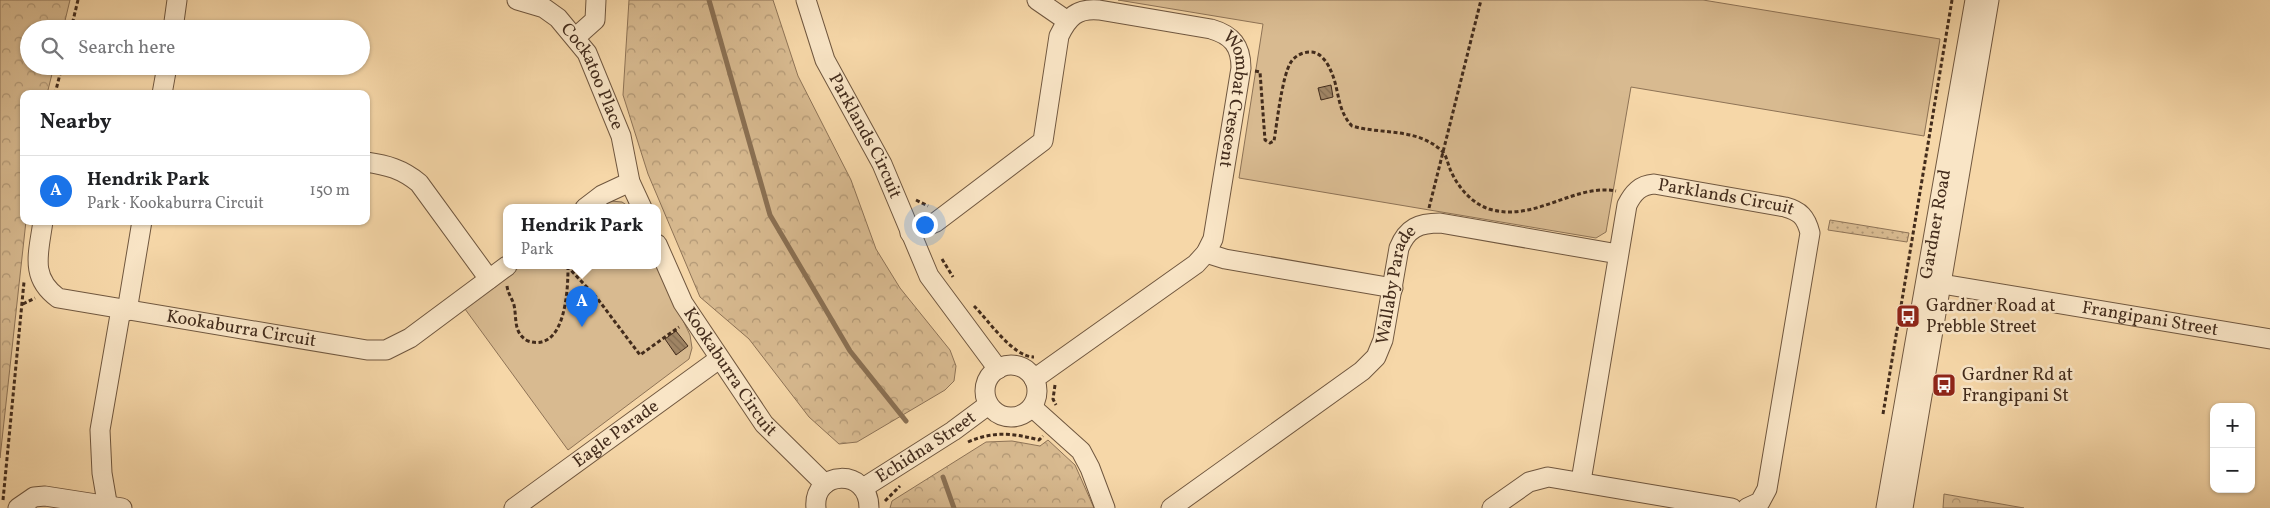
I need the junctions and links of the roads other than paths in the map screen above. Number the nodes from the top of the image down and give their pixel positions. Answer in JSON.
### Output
{"nodes":[{"id":1,"x":177,"y":0,"type":"edge"},
{"id":2,"x":517,"y":0,"type":"edge"},
{"id":3,"x":596,"y":0,"type":"edge"},
{"id":4,"x":806,"y":0,"type":"edge"},
{"id":5,"x":1037,"y":0,"type":"edge"},
{"id":6,"x":1975,"y":0,"type":"edge"},
{"id":7,"x":1989,"y":0,"type":"edge"},
{"id":8,"x":174,"y":20,"type":"edge"},
{"id":9,"x":1066,"y":20,"type":"junction"},
{"id":10,"x":576,"y":37,"type":"junction"},
{"id":11,"x":165,"y":75,"type":"edge"},
{"id":12,"x":163,"y":90,"type":"edge"},
{"id":13,"x":370,"y":163,"type":"edge"},
{"id":14,"x":630,"y":182,"type":"junction"},
{"id":15,"x":590,"y":204,"type":"edge"},
{"id":16,"x":640,"y":204,"type":"edge"},
{"id":17,"x":43,"y":225,"type":"edge"},
{"id":18,"x":141,"y":225,"type":"edge"},
{"id":19,"x":910,"y":233,"type":"junction"},
{"id":20,"x":661,"y":253,"type":"edge"},
{"id":21,"x":1206,"y":253,"type":"junction"},
{"id":22,"x":1618,"y":254,"type":"junction"},
{"id":23,"x":503,"y":268,"type":"edge"},
{"id":24,"x":490,"y":279,"type":"junction"},
{"id":25,"x":1942,"y":284,"type":"junction"},
{"id":26,"x":1393,"y":288,"type":"junction"},
{"id":27,"x":124,"y":310,"type":"junction"},
{"id":28,"x":2270,"y":339,"type":"edge"},
{"id":29,"x":719,"y":359,"type":"junction"},
{"id":30,"x":998,"y":369,"type":"junction"},
{"id":31,"x":1034,"y":379,"type":"junction"},
{"id":32,"x":988,"y":405,"type":"junction"},
{"id":33,"x":1032,"y":407,"type":"junction"},
{"id":34,"x":1581,"y":481,"type":"junction"},
{"id":35,"x":825,"y":484,"type":"junction"},
{"id":36,"x":863,"y":488,"type":"junction"},
{"id":37,"x":113,"y":507,"type":"edge"},
{"id":38,"x":18,"y":508,"type":"edge"},
{"id":39,"x":514,"y":508,"type":"edge"},
{"id":40,"x":816,"y":508,"type":"edge"},
{"id":41,"x":869,"y":508,"type":"edge"},
{"id":42,"x":1105,"y":508,"type":"edge"},
{"id":43,"x":1171,"y":508,"type":"edge"},
{"id":44,"x":1492,"y":508,"type":"edge"},
{"id":45,"x":1732,"y":508,"type":"edge"},
{"id":46,"x":1747,"y":508,"type":"edge"},
{"id":47,"x":1886,"y":508,"type":"edge"},
{"id":48,"x":1903,"y":508,"type":"edge"}],
"edges":[{"from":1,"to":8,"type":"street"},
{"from":2,"to":10,"type":"street","name":"Cockatoo Place"},
{"from":3,"to":10,"type":"street"},
{"from":4,"to":19,"type":"street","name":"Parklands Circuit"},
{"from":5,"to":9,"type":"street"},
{"from":6,"to":47,"type":"street","name":"Gardner Road"},
{"from":7,"to":25,"type":"street","name":"Gardner Road"},
{"from":9,"to":19,"type":"street"},
{"from":9,"to":21,"type":"street","name":"Wombat Crescent"},
{"from":10,"to":14,"type":"street","name":"Cockatoo Place"},
{"from":11,"to":12,"type":"street"},
{"from":13,"to":24,"type":"street"},
{"from":14,"to":15,"type":"street"},
{"from":14,"to":16,"type":"street"},
{"from":17,"to":27,"type":"street","name":"Kookaburra Circuit"},
{"from":18,"to":27,"type":"street"},
{"from":19,"to":30,"type":"street","name":"Parklands Circuit"},
{"from":20,"to":29,"type":"street","name":"Kookaburra Circuit"},
{"from":21,"to":26,"type":"street"},
{"from":21,"to":31,"type":"street","name":"Wombat Crescent"},
{"from":22,"to":26,"type":"street","name":"Wallaby Parade"},
{"from":22,"to":34,"type":"street","name":"Parklands Circuit"},
{"from":22,"to":46,"type":"street","name":"Parklands Circuit"},
{"from":23,"to":24,"type":"street","name":"Kookaburra Circuit"},
{"from":24,"to":27,"type":"street","name":"Kookaburra Circuit"},
{"from":25,"to":28,"type":"street","name":"Frangipani Street"},
{"from":25,"to":48,"type":"street","name":"Gardner Road"},
{"from":26,"to":43,"type":"street","name":"Wallaby Parade"},
{"from":27,"to":37,"type":"street"},
{"from":29,"to":35,"type":"street","name":"Kookaburra Circuit"},
{"from":29,"to":39,"type":"street","name":"Eagle Parade"},
{"from":30,"to":31,"type":"street"},
{"from":30,"to":32,"type":"street"},
{"from":31,"to":33,"type":"street"},
{"from":32,"to":33,"type":"street"},
{"from":32,"to":36,"type":"street","name":"Echidna Street"},
{"from":33,"to":42,"type":"street"},
{"from":34,"to":44,"type":"street"},
{"from":34,"to":45,"type":"street"},
{"from":35,"to":36,"type":"street"},
{"from":35,"to":40,"type":"street"},
{"from":36,"to":41,"type":"street"},
{"from":37,"to":38,"type":"street"}]}
